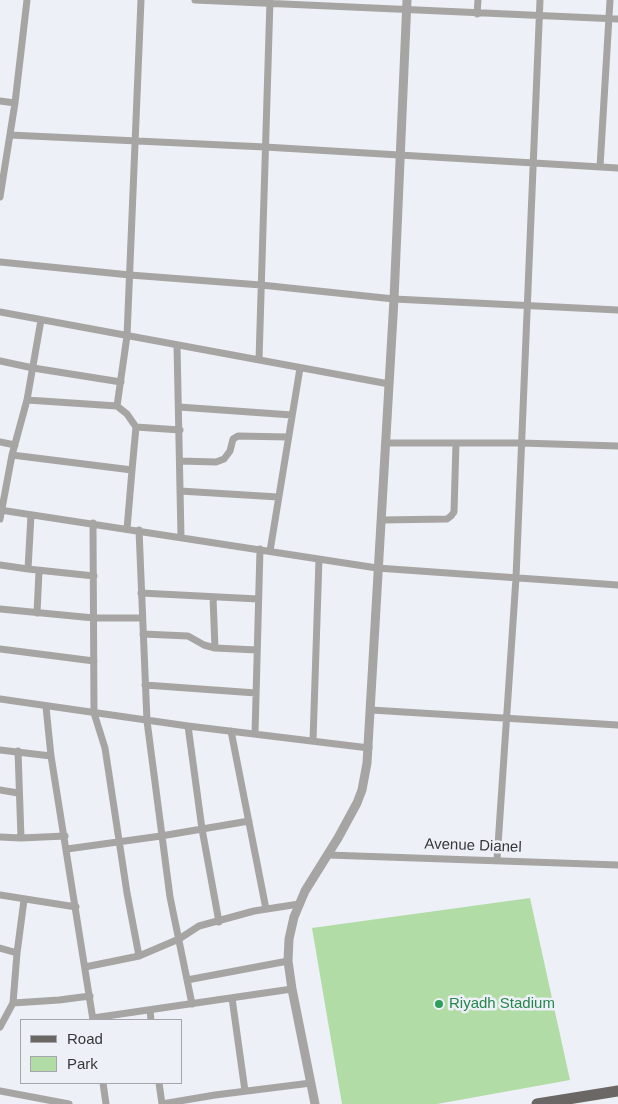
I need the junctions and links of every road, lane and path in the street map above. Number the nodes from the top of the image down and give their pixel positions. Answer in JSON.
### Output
{"nodes":[{"id":1,"x":26,"y":0,"type":"edge"},
{"id":2,"x":141,"y":0,"type":"edge"},
{"id":3,"x":195,"y":0,"type":"edge"},
{"id":4,"x":407,"y":0,"type":"edge"},
{"id":5,"x":478,"y":0,"type":"edge"},
{"id":6,"x":540,"y":0,"type":"edge"},
{"id":7,"x":610,"y":0,"type":"edge"},
{"id":8,"x":270,"y":2,"type":"edge"},
{"id":9,"x":407,"y":10,"type":"junction"},
{"id":10,"x":477,"y":14,"type":"junction"},
{"id":11,"x":539,"y":17,"type":"junction"},
{"id":12,"x":609,"y":19,"type":"junction"},
{"id":13,"x":618,"y":19,"type":"edge"},
{"id":14,"x":0,"y":100,"type":"edge"},
{"id":15,"x":15,"y":103,"type":"junction"},
{"id":16,"x":10,"y":135,"type":"junction"},
{"id":17,"x":135,"y":141,"type":"junction"},
{"id":18,"x":265,"y":147,"type":"junction"},
{"id":19,"x":400,"y":156,"type":"junction"},
{"id":20,"x":534,"y":163,"type":"junction"},
{"id":21,"x":600,"y":167,"type":"junction"},
{"id":22,"x":618,"y":168,"type":"edge"},
{"id":23,"x":0,"y":197,"type":"edge"},
{"id":24,"x":0,"y":262,"type":"edge"},
{"id":25,"x":130,"y":275,"type":"junction"},
{"id":26,"x":261,"y":285,"type":"junction"},
{"id":27,"x":394,"y":299,"type":"junction"},
{"id":28,"x":528,"y":304,"type":"junction"},
{"id":29,"x":618,"y":310,"type":"edge"},
{"id":30,"x":0,"y":312,"type":"edge"},
{"id":31,"x":41,"y":320,"type":"junction"},
{"id":32,"x":128,"y":336,"type":"junction"},
{"id":33,"x":177,"y":345,"type":"junction"},
{"id":34,"x":259,"y":360,"type":"junction"},
{"id":35,"x":0,"y":361,"type":"edge"},
{"id":36,"x":33,"y":368,"type":"junction"},
{"id":37,"x":300,"y":368,"type":"junction"},
{"id":38,"x":121,"y":382,"type":"junction"},
{"id":39,"x":389,"y":384,"type":"junction"},
{"id":40,"x":27,"y":400,"type":"junction"},
{"id":41,"x":117,"y":406,"type":"junction"},
{"id":42,"x":178,"y":407,"type":"junction"},
{"id":43,"x":292,"y":416,"type":"junction"},
{"id":44,"x":136,"y":427,"type":"junction"},
{"id":45,"x":180,"y":430,"type":"junction"},
{"id":46,"x":288,"y":437,"type":"junction"},
{"id":47,"x":0,"y":442,"type":"edge"},
{"id":48,"x":386,"y":443,"type":"junction"},
{"id":49,"x":456,"y":443,"type":"junction"},
{"id":50,"x":521,"y":443,"type":"junction"},
{"id":51,"x":15,"y":445,"type":"junction"},
{"id":52,"x":618,"y":446,"type":"edge"},
{"id":53,"x":12,"y":455,"type":"junction"},
{"id":54,"x":180,"y":462,"type":"junction"},
{"id":55,"x":132,"y":470,"type":"junction"},
{"id":56,"x":180,"y":491,"type":"junction"},
{"id":57,"x":278,"y":497,"type":"junction"},
{"id":58,"x":1,"y":510,"type":"edge"},
{"id":59,"x":31,"y":515,"type":"junction"},
{"id":60,"x":0,"y":519,"type":"edge"},
{"id":61,"x":381,"y":520,"type":"junction"},
{"id":62,"x":93,"y":523,"type":"junction"},
{"id":63,"x":127,"y":528,"type":"junction"},
{"id":64,"x":139,"y":530,"type":"junction"},
{"id":65,"x":181,"y":537,"type":"junction"},
{"id":66,"x":260,"y":549,"type":"junction"},
{"id":67,"x":270,"y":551,"type":"junction"},
{"id":68,"x":319,"y":559,"type":"junction"},
{"id":69,"x":0,"y":565,"type":"edge"},
{"id":70,"x":377,"y":568,"type":"junction"},
{"id":71,"x":28,"y":569,"type":"junction"},
{"id":72,"x":39,"y":570,"type":"junction"},
{"id":73,"x":94,"y":576,"type":"junction"},
{"id":74,"x":516,"y":578,"type":"junction"},
{"id":75,"x":618,"y":586,"type":"edge"},
{"id":76,"x":141,"y":593,"type":"junction"},
{"id":77,"x":213,"y":597,"type":"junction"},
{"id":78,"x":258,"y":599,"type":"junction"},
{"id":79,"x":0,"y":609,"type":"edge"},
{"id":80,"x":37,"y":613,"type":"junction"},
{"id":81,"x":94,"y":618,"type":"junction"},
{"id":82,"x":142,"y":618,"type":"junction"},
{"id":83,"x":143,"y":634,"type":"junction"},
{"id":84,"x":215,"y":648,"type":"junction"},
{"id":85,"x":0,"y":649,"type":"edge"},
{"id":86,"x":257,"y":650,"type":"junction"},
{"id":87,"x":94,"y":661,"type":"junction"},
{"id":88,"x":145,"y":685,"type":"junction"},
{"id":89,"x":256,"y":693,"type":"junction"},
{"id":90,"x":0,"y":700,"type":"edge"},
{"id":91,"x":46,"y":707,"type":"junction"},
{"id":92,"x":371,"y":710,"type":"junction"},
{"id":93,"x":94,"y":713,"type":"junction"},
{"id":94,"x":507,"y":718,"type":"junction"},
{"id":95,"x":147,"y":721,"type":"junction"},
{"id":96,"x":618,"y":725,"type":"edge"},
{"id":97,"x":188,"y":726,"type":"junction"},
{"id":98,"x":231,"y":731,"type":"junction"},
{"id":99,"x":255,"y":734,"type":"junction"},
{"id":100,"x":313,"y":741,"type":"junction"},
{"id":101,"x":368,"y":748,"type":"junction"},
{"id":102,"x":0,"y":750,"type":"edge"},
{"id":103,"x":18,"y":751,"type":"junction"},
{"id":104,"x":52,"y":756,"type":"junction"},
{"id":105,"x":0,"y":790,"type":"edge"},
{"id":106,"x":18,"y":793,"type":"junction"},
{"id":107,"x":249,"y":821,"type":"junction"},
{"id":108,"x":202,"y":830,"type":"junction"},
{"id":109,"x":65,"y":836,"type":"junction"},
{"id":110,"x":161,"y":836,"type":"junction"},
{"id":111,"x":0,"y":837,"type":"edge"},
{"id":112,"x":21,"y":838,"type":"junction"},
{"id":113,"x":119,"y":842,"type":"junction"},
{"id":114,"x":67,"y":848,"type":"junction"},
{"id":115,"x":328,"y":855,"type":"junction"},
{"id":116,"x":497,"y":860,"type":"junction"},
{"id":117,"x":618,"y":865,"type":"edge"},
{"id":118,"x":0,"y":895,"type":"edge"},
{"id":119,"x":24,"y":900,"type":"junction"},
{"id":120,"x":299,"y":904,"type":"junction"},
{"id":121,"x":76,"y":907,"type":"junction"},
{"id":122,"x":266,"y":909,"type":"junction"},
{"id":123,"x":219,"y":922,"type":"junction"},
{"id":124,"x":179,"y":939,"type":"junction"},
{"id":125,"x":0,"y":948,"type":"edge"},
{"id":126,"x":17,"y":953,"type":"junction"},
{"id":127,"x":139,"y":956,"type":"junction"},
{"id":128,"x":288,"y":961,"type":"junction"},
{"id":129,"x":85,"y":967,"type":"junction"},
{"id":130,"x":187,"y":980,"type":"junction"},
{"id":131,"x":292,"y":989,"type":"junction"},
{"id":132,"x":90,"y":996,"type":"junction"},
{"id":133,"x":232,"y":998,"type":"junction"},
{"id":134,"x":13,"y":1003,"type":"junction"},
{"id":135,"x":192,"y":1004,"type":"junction"},
{"id":136,"x":150,"y":1010,"type":"junction"},
{"id":137,"x":93,"y":1019,"type":"edge"},
{"id":138,"x":151,"y":1019,"type":"edge"},
{"id":139,"x":0,"y":1027,"type":"edge"},
{"id":140,"x":311,"y":1082,"type":"junction"},
{"id":141,"x":103,"y":1084,"type":"edge"},
{"id":142,"x":160,"y":1084,"type":"edge"},
{"id":143,"x":0,"y":1091,"type":"edge"},
{"id":144,"x":246,"y":1091,"type":"junction"},
{"id":145,"x":618,"y":1091,"type":"edge"},
{"id":146,"x":46,"y":1102,"type":"edge"},
{"id":147,"x":69,"y":1104,"type":"edge"},
{"id":148,"x":106,"y":1104,"type":"edge"},
{"id":149,"x":162,"y":1104,"type":"edge"},
{"id":150,"x":315,"y":1104,"type":"edge"},
{"id":151,"x":537,"y":1104,"type":"edge"}],
"edges":[{"from":1,"to":15,"type":"street"},
{"from":2,"to":17,"type":"street"},
{"from":3,"to":8,"type":"street"},
{"from":4,"to":9,"type":"street"},
{"from":5,"to":10,"type":"street"},
{"from":6,"to":11,"type":"street"},
{"from":7,"to":12,"type":"street"},
{"from":8,"to":9,"type":"street"},
{"from":8,"to":18,"type":"street"},
{"from":9,"to":10,"type":"street"},
{"from":9,"to":19,"type":"street"},
{"from":10,"to":11,"type":"street"},
{"from":11,"to":12,"type":"street"},
{"from":11,"to":20,"type":"street"},
{"from":12,"to":13,"type":"street"},
{"from":12,"to":21,"type":"street"},
{"from":14,"to":15,"type":"street"},
{"from":15,"to":16,"type":"street"},
{"from":16,"to":17,"type":"street"},
{"from":16,"to":23,"type":"street"},
{"from":17,"to":18,"type":"street"},
{"from":17,"to":25,"type":"street"},
{"from":18,"to":19,"type":"street"},
{"from":18,"to":26,"type":"street"},
{"from":19,"to":20,"type":"street"},
{"from":19,"to":27,"type":"street"},
{"from":20,"to":21,"type":"street"},
{"from":20,"to":28,"type":"street"},
{"from":21,"to":22,"type":"street"},
{"from":24,"to":25,"type":"street"},
{"from":25,"to":26,"type":"street"},
{"from":25,"to":32,"type":"street"},
{"from":26,"to":27,"type":"street"},
{"from":26,"to":34,"type":"street"},
{"from":27,"to":28,"type":"street"},
{"from":27,"to":39,"type":"street"},
{"from":28,"to":29,"type":"street"},
{"from":28,"to":50,"type":"street"},
{"from":30,"to":31,"type":"street"},
{"from":31,"to":32,"type":"street"},
{"from":31,"to":36,"type":"street"},
{"from":32,"to":33,"type":"street"},
{"from":32,"to":38,"type":"street"},
{"from":33,"to":34,"type":"street"},
{"from":33,"to":42,"type":"street"},
{"from":34,"to":37,"type":"street"},
{"from":35,"to":36,"type":"street"},
{"from":36,"to":38,"type":"street"},
{"from":36,"to":40,"type":"street"},
{"from":37,"to":39,"type":"street"},
{"from":37,"to":43,"type":"street"},
{"from":38,"to":41,"type":"street"},
{"from":39,"to":48,"type":"street"},
{"from":40,"to":41,"type":"street"},
{"from":40,"to":51,"type":"street"},
{"from":41,"to":44,"type":"street"},
{"from":42,"to":43,"type":"street"},
{"from":42,"to":45,"type":"street"},
{"from":43,"to":46,"type":"street"},
{"from":44,"to":45,"type":"street"},
{"from":44,"to":55,"type":"street"},
{"from":45,"to":54,"type":"street"},
{"from":46,"to":54,"type":"street"},
{"from":46,"to":57,"type":"street"},
{"from":47,"to":51,"type":"street"},
{"from":48,"to":49,"type":"street"},
{"from":48,"to":61,"type":"street"},
{"from":49,"to":50,"type":"street"},
{"from":49,"to":61,"type":"street"},
{"from":50,"to":52,"type":"street"},
{"from":50,"to":74,"type":"street"},
{"from":51,"to":53,"type":"street"},
{"from":53,"to":55,"type":"street"},
{"from":53,"to":58,"type":"street"},
{"from":54,"to":56,"type":"street"},
{"from":55,"to":63,"type":"street"},
{"from":56,"to":57,"type":"street"},
{"from":56,"to":65,"type":"street"},
{"from":57,"to":67,"type":"street"},
{"from":58,"to":59,"type":"street"},
{"from":58,"to":60,"type":"street"},
{"from":59,"to":62,"type":"street"},
{"from":59,"to":71,"type":"street"},
{"from":61,"to":70,"type":"street"},
{"from":62,"to":63,"type":"street"},
{"from":62,"to":73,"type":"street"},
{"from":63,"to":64,"type":"street"},
{"from":64,"to":65,"type":"street"},
{"from":64,"to":76,"type":"street"},
{"from":65,"to":66,"type":"street"},
{"from":66,"to":67,"type":"street"},
{"from":66,"to":78,"type":"street"},
{"from":67,"to":68,"type":"street"},
{"from":68,"to":70,"type":"street"},
{"from":68,"to":100,"type":"street"},
{"from":69,"to":71,"type":"street"},
{"from":70,"to":74,"type":"street"},
{"from":70,"to":92,"type":"street"},
{"from":71,"to":72,"type":"street"},
{"from":72,"to":73,"type":"street"},
{"from":72,"to":80,"type":"street"},
{"from":73,"to":81,"type":"street"},
{"from":74,"to":75,"type":"street"},
{"from":74,"to":94,"type":"street"},
{"from":76,"to":77,"type":"street"},
{"from":76,"to":82,"type":"street"},
{"from":77,"to":78,"type":"street"},
{"from":77,"to":84,"type":"street"},
{"from":78,"to":86,"type":"street"},
{"from":79,"to":80,"type":"street"},
{"from":80,"to":81,"type":"street"},
{"from":81,"to":82,"type":"street"},
{"from":81,"to":87,"type":"street"},
{"from":82,"to":83,"type":"street"},
{"from":83,"to":84,"type":"street"},
{"from":83,"to":88,"type":"street"},
{"from":84,"to":86,"type":"street"},
{"from":85,"to":87,"type":"street"},
{"from":86,"to":89,"type":"street"},
{"from":87,"to":93,"type":"street"},
{"from":88,"to":89,"type":"street"},
{"from":88,"to":95,"type":"street"},
{"from":89,"to":99,"type":"street"},
{"from":90,"to":91,"type":"street"},
{"from":91,"to":93,"type":"street"},
{"from":91,"to":104,"type":"street"},
{"from":92,"to":94,"type":"street"},
{"from":92,"to":101,"type":"street"},
{"from":93,"to":95,"type":"street"},
{"from":93,"to":113,"type":"street"},
{"from":94,"to":96,"type":"street"},
{"from":94,"to":116,"type":"street"},
{"from":95,"to":97,"type":"street"},
{"from":95,"to":110,"type":"street"},
{"from":97,"to":98,"type":"street"},
{"from":97,"to":108,"type":"street"},
{"from":98,"to":99,"type":"street"},
{"from":98,"to":107,"type":"street"},
{"from":99,"to":100,"type":"street"},
{"from":100,"to":101,"type":"street"},
{"from":101,"to":115,"type":"street"},
{"from":102,"to":103,"type":"street"},
{"from":103,"to":104,"type":"street"},
{"from":103,"to":106,"type":"street"},
{"from":104,"to":109,"type":"street"},
{"from":105,"to":106,"type":"street"},
{"from":106,"to":112,"type":"street"},
{"from":107,"to":108,"type":"street"},
{"from":107,"to":122,"type":"street"},
{"from":108,"to":110,"type":"street"},
{"from":108,"to":123,"type":"street"},
{"from":109,"to":112,"type":"street"},
{"from":109,"to":114,"type":"street"},
{"from":110,"to":113,"type":"street"},
{"from":110,"to":124,"type":"street"},
{"from":111,"to":112,"type":"street"},
{"from":113,"to":114,"type":"street"},
{"from":113,"to":127,"type":"street"},
{"from":114,"to":121,"type":"street"},
{"from":115,"to":116,"type":"street","name":"Avenue Dianel"},
{"from":115,"to":120,"type":"street"},
{"from":116,"to":117,"type":"street","name":"Avenue Dianel"},
{"from":118,"to":119,"type":"street"},
{"from":119,"to":121,"type":"street"},
{"from":119,"to":126,"type":"street"},
{"from":120,"to":122,"type":"street"},
{"from":120,"to":128,"type":"street"},
{"from":121,"to":129,"type":"street"},
{"from":122,"to":123,"type":"street"},
{"from":123,"to":124,"type":"street"},
{"from":124,"to":127,"type":"street"},
{"from":124,"to":130,"type":"street"},
{"from":125,"to":126,"type":"street"},
{"from":126,"to":134,"type":"street"},
{"from":127,"to":129,"type":"street"},
{"from":128,"to":130,"type":"street"},
{"from":128,"to":131,"type":"street"},
{"from":129,"to":132,"type":"street"},
{"from":130,"to":135,"type":"street"},
{"from":131,"to":133,"type":"street"},
{"from":131,"to":140,"type":"street"},
{"from":132,"to":134,"type":"street"},
{"from":132,"to":137,"type":"street"},
{"from":133,"to":135,"type":"street"},
{"from":133,"to":144,"type":"street"},
{"from":134,"to":139,"type":"street"},
{"from":135,"to":136,"type":"street"},
{"from":136,"to":137,"type":"street"},
{"from":136,"to":138,"type":"street"},
{"from":140,"to":144,"type":"street"},
{"from":140,"to":150,"type":"street"},
{"from":141,"to":148,"type":"street"},
{"from":142,"to":149,"type":"street"},
{"from":143,"to":146,"type":"street"},
{"from":144,"to":149,"type":"street"},
{"from":145,"to":151,"type":"main road"},
{"from":146,"to":147,"type":"street"}]}
